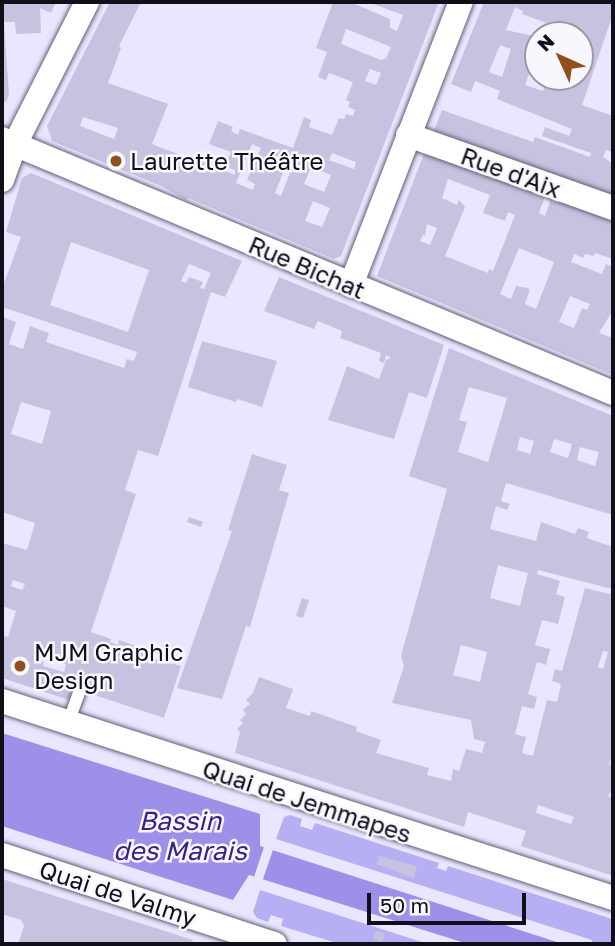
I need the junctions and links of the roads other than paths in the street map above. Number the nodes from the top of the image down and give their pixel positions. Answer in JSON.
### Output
{"nodes":[{"id":1,"x":87,"y":2,"type":"edge"},
{"id":2,"x":461,"y":2,"type":"edge"},
{"id":3,"x":408,"y":135,"type":"junction"},
{"id":4,"x":6,"y":145,"type":"edge"},
{"id":5,"x":2,"y":180,"type":"edge"},
{"id":6,"x":613,"y":208,"type":"edge"},
{"id":7,"x":351,"y":285,"type":"junction"},
{"id":8,"x":613,"y":393,"type":"edge"},
{"id":9,"x":80,"y":690,"type":"dead end"},
{"id":10,"x":2,"y":701,"type":"edge"},
{"id":11,"x":68,"y":723,"type":"junction"},
{"id":12,"x":2,"y":855,"type":"edge"},
{"id":13,"x":613,"y":898,"type":"edge"},
{"id":14,"x":217,"y":935,"type":"edge"},
{"id":15,"x":275,"y":944,"type":"edge"}],
"edges":[{"from":1,"to":4,"type":"street"},
{"from":2,"to":3,"type":"street"},
{"from":3,"to":6,"type":"street","name":"Rue d'Aix"},
{"from":3,"to":7,"type":"street"},
{"from":4,"to":5,"type":"street"},
{"from":4,"to":7,"type":"street","name":"Rue Bichat"},
{"from":7,"to":8,"type":"street","name":"Rue Bichat"},
{"from":9,"to":11,"type":"lane"},
{"from":10,"to":11,"type":"street","name":"Quai de Jemmapes"},
{"from":11,"to":13,"type":"street","name":"Quai de Jemmapes"},
{"from":12,"to":14,"type":"street","name":"Quai de Valmy"},
{"from":14,"to":15,"type":"street","name":"Quai de Valmy"}]}
